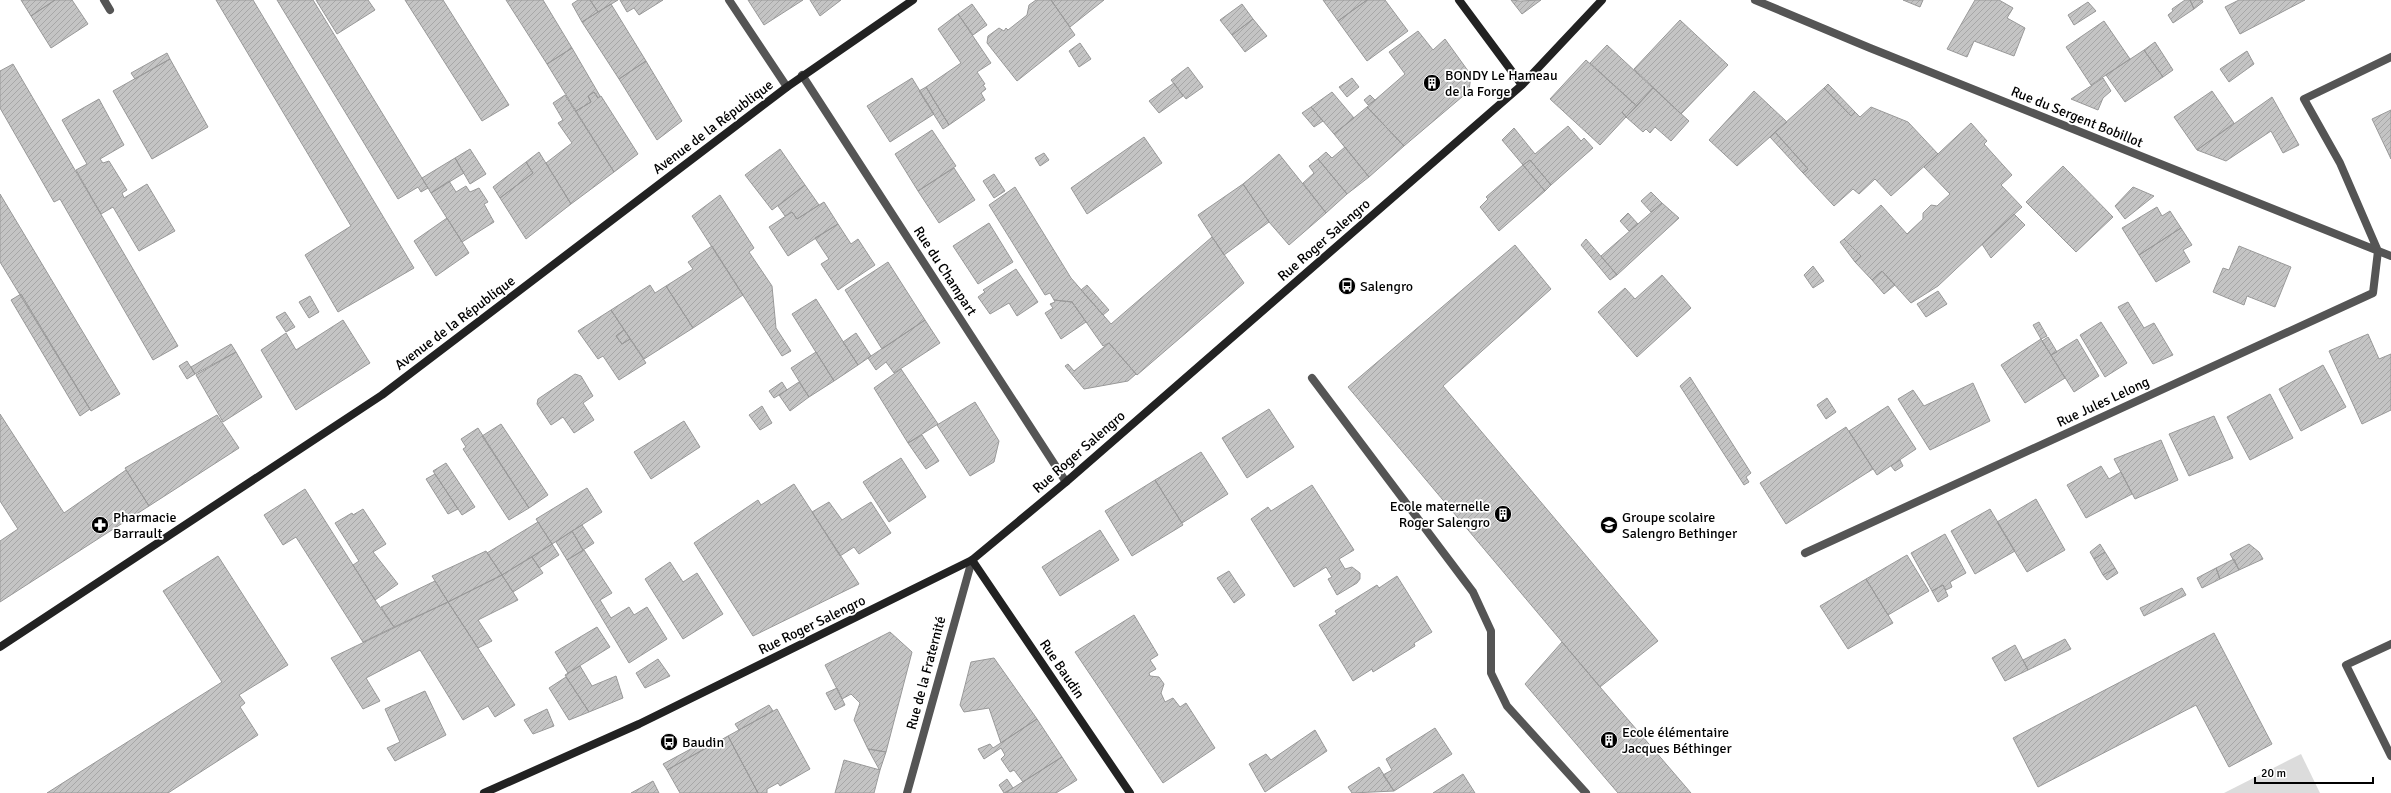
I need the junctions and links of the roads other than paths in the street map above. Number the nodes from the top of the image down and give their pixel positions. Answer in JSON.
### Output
{"nodes":[{"id":1,"x":104,"y":0,"type":"edge"},
{"id":2,"x":729,"y":0,"type":"edge"},
{"id":3,"x":912,"y":0,"type":"edge"},
{"id":4,"x":1459,"y":0,"type":"edge"},
{"id":5,"x":1602,"y":0,"type":"edge"},
{"id":6,"x":1755,"y":0,"type":"edge"},
{"id":7,"x":110,"y":10,"type":"dead end"},
{"id":8,"x":2391,"y":57,"type":"edge"},
{"id":9,"x":802,"y":75,"type":"junction"},
{"id":10,"x":1522,"y":86,"type":"junction"},
{"id":11,"x":787,"y":87,"type":"junction"},
{"id":12,"x":2378,"y":251,"type":"junction"},
{"id":13,"x":2391,"y":256,"type":"edge"},
{"id":14,"x":1312,"y":378,"type":"dead end"},
{"id":15,"x":1066,"y":482,"type":"junction"},
{"id":16,"x":1806,"y":553,"type":"dead end"},
{"id":17,"x":972,"y":560,"type":"junction"},
{"id":18,"x":2391,"y":644,"type":"edge"},
{"id":19,"x":0,"y":647,"type":"edge"},
{"id":20,"x":2391,"y":756,"type":"edge"},
{"id":21,"x":484,"y":793,"type":"edge"},
{"id":22,"x":907,"y":793,"type":"edge"},
{"id":23,"x":1130,"y":793,"type":"edge"},
{"id":24,"x":1586,"y":793,"type":"edge"}],
"edges":[{"from":1,"to":7,"type":"street"},
{"from":2,"to":11,"type":"street"},
{"from":3,"to":9,"type":"street","name":"Avenue de la République"},
{"from":4,"to":10,"type":"street"},
{"from":5,"to":10,"type":"street","name":"Rue Roger Salengro"},
{"from":6,"to":12,"type":"street","name":"Rue du Sergent Bobillot"},
{"from":8,"to":12,"type":"street"},
{"from":9,"to":11,"type":"street","name":"Avenue de la République"},
{"from":9,"to":15,"type":"street","name":"Rue du Champart"},
{"from":10,"to":15,"type":"street","name":"Rue Roger Salengro"},
{"from":11,"to":19,"type":"street","name":"Avenue de la République"},
{"from":12,"to":13,"type":"street","name":"Rue du Sergent Bobillot"},
{"from":12,"to":16,"type":"street","name":"Rue Jules Lelong"},
{"from":14,"to":24,"type":"street"},
{"from":15,"to":17,"type":"street","name":"Rue Roger Salengro"},
{"from":17,"to":21,"type":"street","name":"Rue Roger Salengro"},
{"from":17,"to":22,"type":"street","name":"Rue de la Fraternité"},
{"from":17,"to":23,"type":"street","name":"Rue Baudin"},
{"from":18,"to":20,"type":"street"}]}
